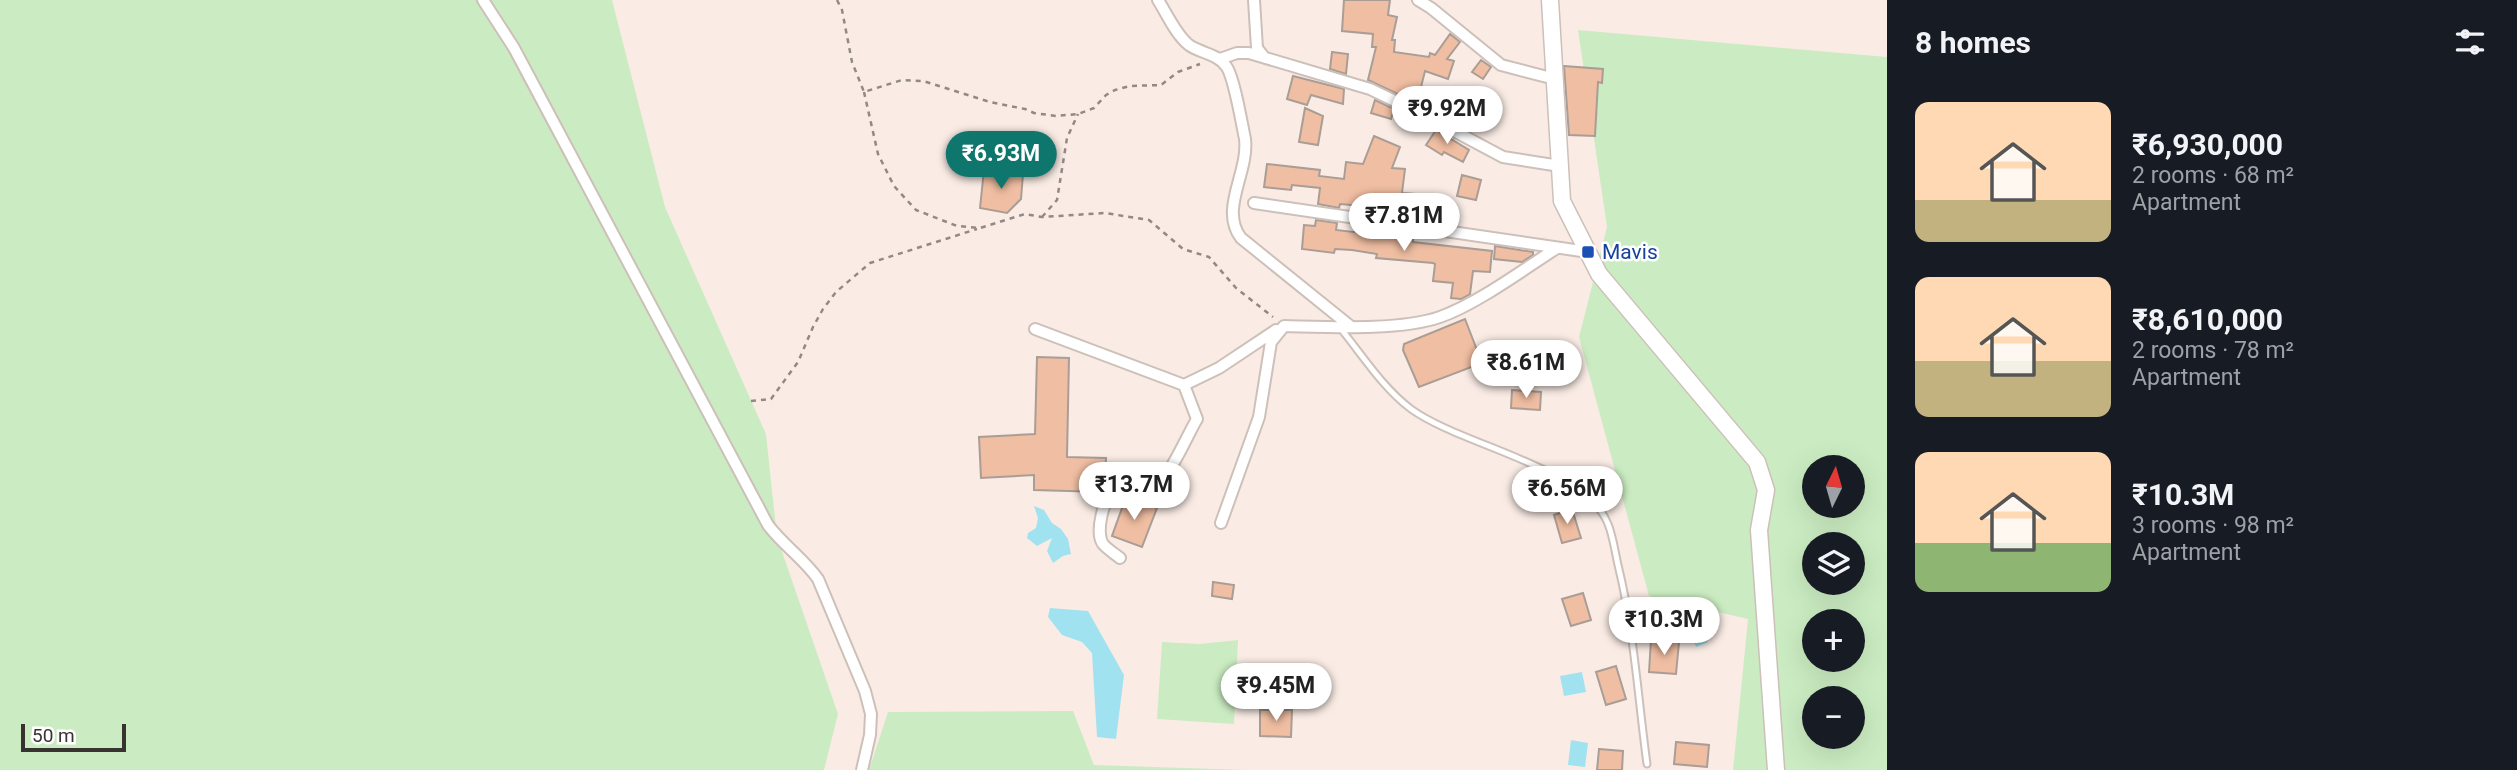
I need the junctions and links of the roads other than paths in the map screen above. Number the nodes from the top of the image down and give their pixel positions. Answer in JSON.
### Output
{"nodes":[{"id":1,"x":483,"y":0,"type":"edge"},
{"id":2,"x":1158,"y":0,"type":"edge"},
{"id":3,"x":1254,"y":0,"type":"edge"},
{"id":4,"x":1418,"y":0,"type":"edge"},
{"id":5,"x":1550,"y":0,"type":"edge"},
{"id":6,"x":1265,"y":58,"type":"junction"},
{"id":7,"x":1220,"y":59,"type":"junction"},
{"id":8,"x":1555,"y":79,"type":"junction"},
{"id":9,"x":1560,"y":166,"type":"junction"},
{"id":10,"x":1254,"y":203,"type":"dead end"},
{"id":11,"x":1557,"y":248,"type":"junction"},
{"id":12,"x":1588,"y":252,"type":"junction"},
{"id":13,"x":1284,"y":326,"type":"junction"},
{"id":14,"x":1344,"y":327,"type":"junction"},
{"id":15,"x":1035,"y":329,"type":"dead end"},
{"id":16,"x":1184,"y":384,"type":"junction"},
{"id":17,"x":1220,"y":523,"type":"dead end"},
{"id":18,"x":1120,"y":558,"type":"dead end"},
{"id":19,"x":1647,"y":764,"type":"dead end"},
{"id":20,"x":862,"y":770,"type":"edge"},
{"id":21,"x":1776,"y":770,"type":"edge"}],
"edges":[{"from":1,"to":20,"type":"street"},
{"from":2,"to":7,"type":"street"},
{"from":3,"to":6,"type":"street"},
{"from":4,"to":8,"type":"street"},
{"from":5,"to":8,"type":"street"},
{"from":6,"to":7,"type":"street"},
{"from":6,"to":9,"type":"street"},
{"from":7,"to":14,"type":"street"},
{"from":8,"to":9,"type":"street"},
{"from":9,"to":12,"type":"street"},
{"from":10,"to":11,"type":"street"},
{"from":11,"to":12,"type":"street"},
{"from":11,"to":14,"type":"street"},
{"from":12,"to":21,"type":"street"},
{"from":13,"to":14,"type":"street"},
{"from":13,"to":16,"type":"street"},
{"from":13,"to":17,"type":"street"},
{"from":14,"to":19,"type":"lane"},
{"from":15,"to":16,"type":"street"},
{"from":16,"to":18,"type":"street"}]}
